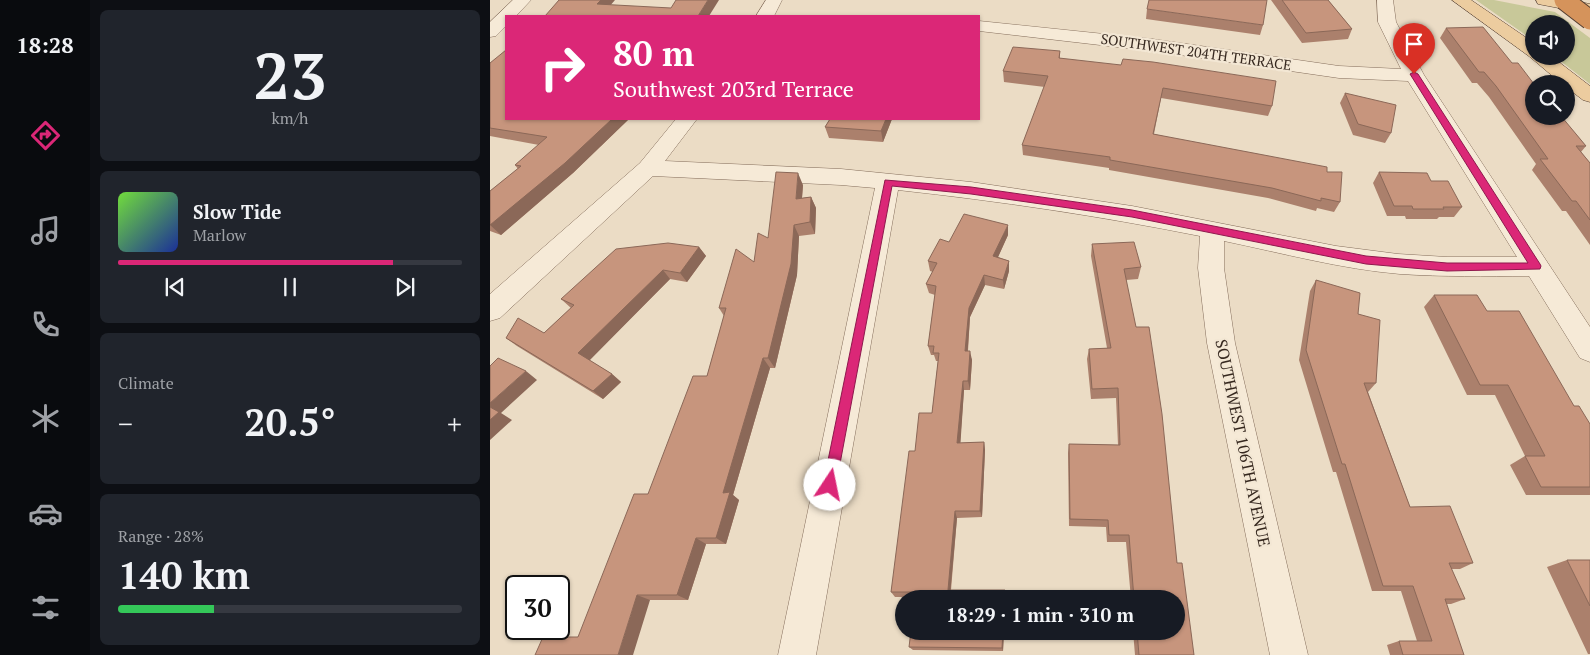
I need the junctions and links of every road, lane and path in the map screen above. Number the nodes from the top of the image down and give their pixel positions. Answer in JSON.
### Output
{"nodes":[{"id":1,"x":522,"y":0,"type":"edge"},
{"id":2,"x":774,"y":0,"type":"edge"},
{"id":3,"x":1385,"y":0,"type":"edge"},
{"id":4,"x":1460,"y":0,"type":"edge"},
{"id":5,"x":1544,"y":0,"type":"edge"},
{"id":6,"x":1564,"y":0,"type":"edge"},
{"id":7,"x":1590,"y":9,"type":"edge"},
{"id":8,"x":507,"y":15,"type":"edge"},
{"id":9,"x":766,"y":15,"type":"edge"},
{"id":10,"x":505,"y":17,"type":"edge"},
{"id":11,"x":1590,"y":20,"type":"edge"},
{"id":12,"x":980,"y":26,"type":"edge"},
{"id":13,"x":490,"y":32,"type":"edge"},
{"id":14,"x":1525,"y":46,"type":"edge"},
{"id":15,"x":1550,"y":65,"type":"edge"},
{"id":16,"x":1414,"y":74,"type":"junction"},
{"id":17,"x":1590,"y":96,"type":"edge"},
{"id":18,"x":686,"y":120,"type":"edge"},
{"id":19,"x":648,"y":168,"type":"junction"},
{"id":20,"x":888,"y":182,"type":"junction"},
{"id":21,"x":1212,"y":230,"type":"junction"},
{"id":22,"x":1536,"y":266,"type":"junction"},
{"id":23,"x":490,"y":310,"type":"edge"},
{"id":24,"x":1590,"y":350,"type":"edge"},
{"id":25,"x":796,"y":655,"type":"edge"},
{"id":26,"x":1289,"y":655,"type":"edge"}],
"edges":[{"from":1,"to":8,"type":"street"},
{"from":2,"to":9,"type":"street"},
{"from":3,"to":16,"type":"street"},
{"from":4,"to":14,"type":"main road"},
{"from":5,"to":7,"type":"main road"},
{"from":6,"to":11,"type":"highway","bridge":true},
{"from":10,"to":13,"type":"street"},
{"from":12,"to":16,"type":"street","name":"SOUTHWEST 204TH TERRACE"},
{"from":15,"to":17,"type":"main road"},
{"from":16,"to":22,"type":"street"},
{"from":18,"to":19,"type":"street"},
{"from":19,"to":20,"type":"street"},
{"from":19,"to":23,"type":"street"},
{"from":20,"to":21,"type":"street"},
{"from":20,"to":25,"type":"street"},
{"from":21,"to":22,"type":"street"},
{"from":21,"to":26,"type":"street","name":"SOUTHWEST 106TH AVENUE"},
{"from":22,"to":24,"type":"street"}]}
